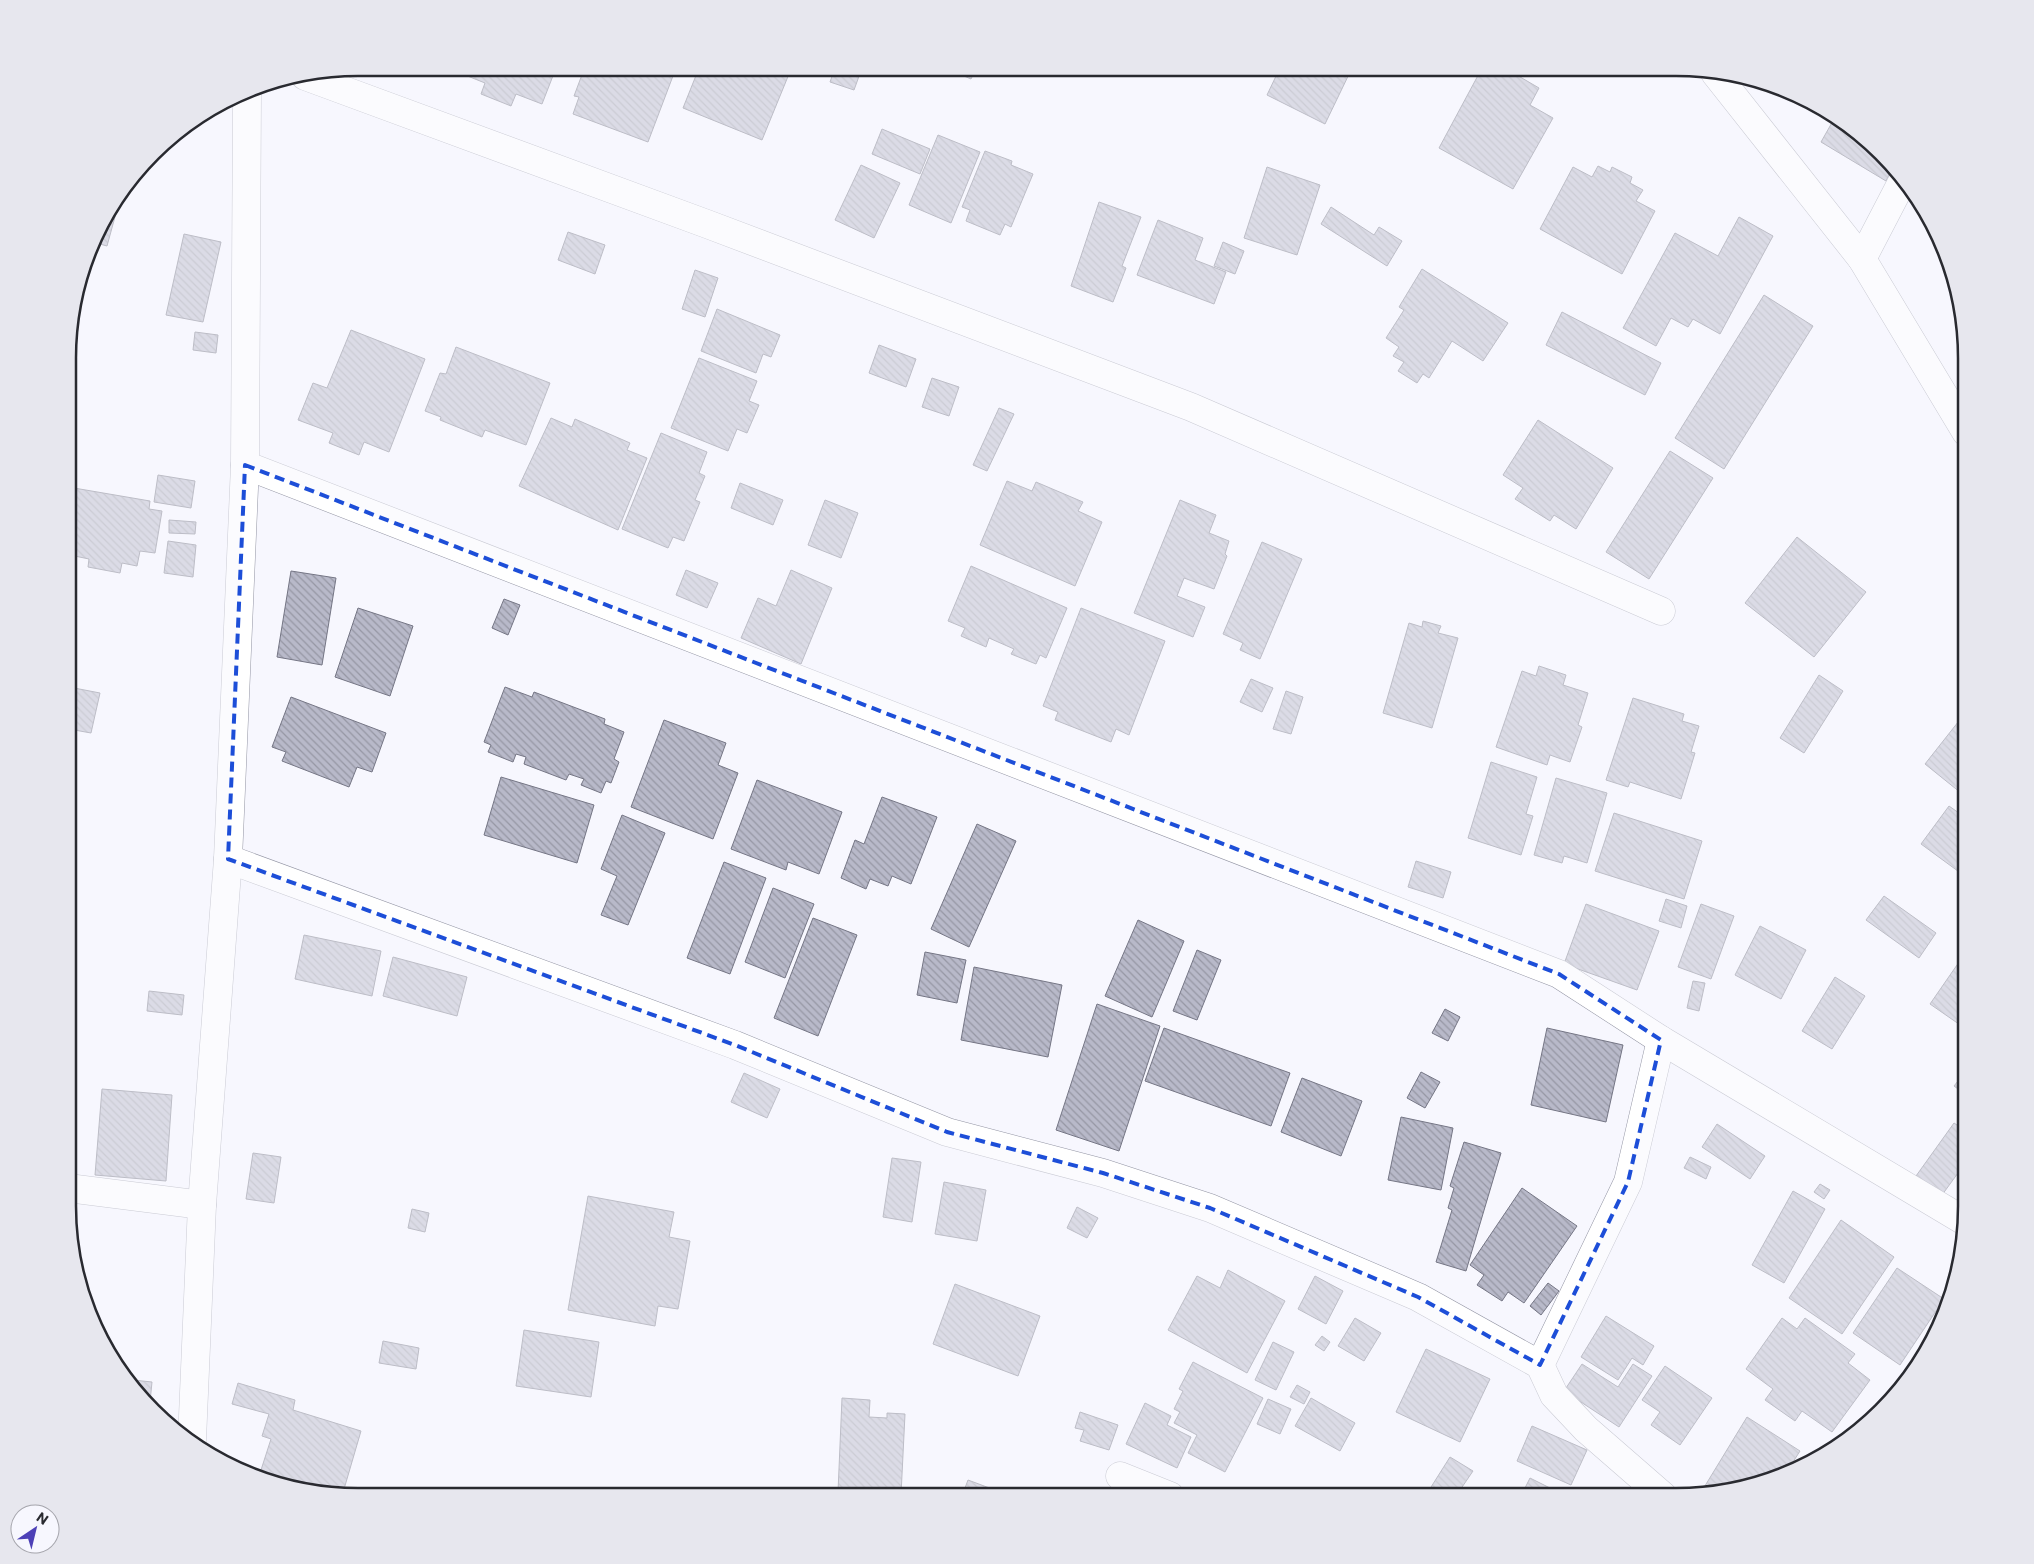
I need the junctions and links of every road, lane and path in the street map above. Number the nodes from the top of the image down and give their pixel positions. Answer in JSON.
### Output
{"nodes":[{"id":1,"x":316,"y":80,"type":"edge"},
{"id":2,"x":1725,"y":81,"type":"edge"},
{"id":3,"x":247,"y":100,"type":"edge"},
{"id":4,"x":1899,"y":187,"type":"edge"},
{"id":5,"x":1862,"y":259,"type":"junction"},
{"id":6,"x":1958,"y":419,"type":"edge"},
{"id":7,"x":245,"y":465,"type":"junction"},
{"id":8,"x":1661,"y":611,"type":"dead end"},
{"id":9,"x":228,"y":859,"type":"junction"},
{"id":10,"x":1661,"y":1040,"type":"junction"},
{"id":11,"x":76,"y":1189,"type":"edge"},
{"id":12,"x":202,"y":1205,"type":"junction"},
{"id":13,"x":1957,"y":1217,"type":"edge"},
{"id":14,"x":1540,"y":1366,"type":"junction"},
{"id":15,"x":192,"y":1433,"type":"edge"},
{"id":16,"x":1120,"y":1476,"type":"dead end"},
{"id":17,"x":1150,"y":1488,"type":"edge"},
{"id":18,"x":1654,"y":1488,"type":"edge"}],
"edges":[{"from":1,"to":8,"type":"street"},
{"from":2,"to":5,"type":"street"},
{"from":3,"to":7,"type":"street"},
{"from":4,"to":5,"type":"street"},
{"from":5,"to":6,"type":"street"},
{"from":7,"to":9,"type":"street"},
{"from":7,"to":10,"type":"street"},
{"from":9,"to":12,"type":"street"},
{"from":9,"to":14,"type":"street"},
{"from":10,"to":13,"type":"street"},
{"from":10,"to":14,"type":"street"},
{"from":11,"to":12,"type":"street"},
{"from":12,"to":15,"type":"street"},
{"from":14,"to":18,"type":"street"},
{"from":16,"to":17,"type":"street"}]}
